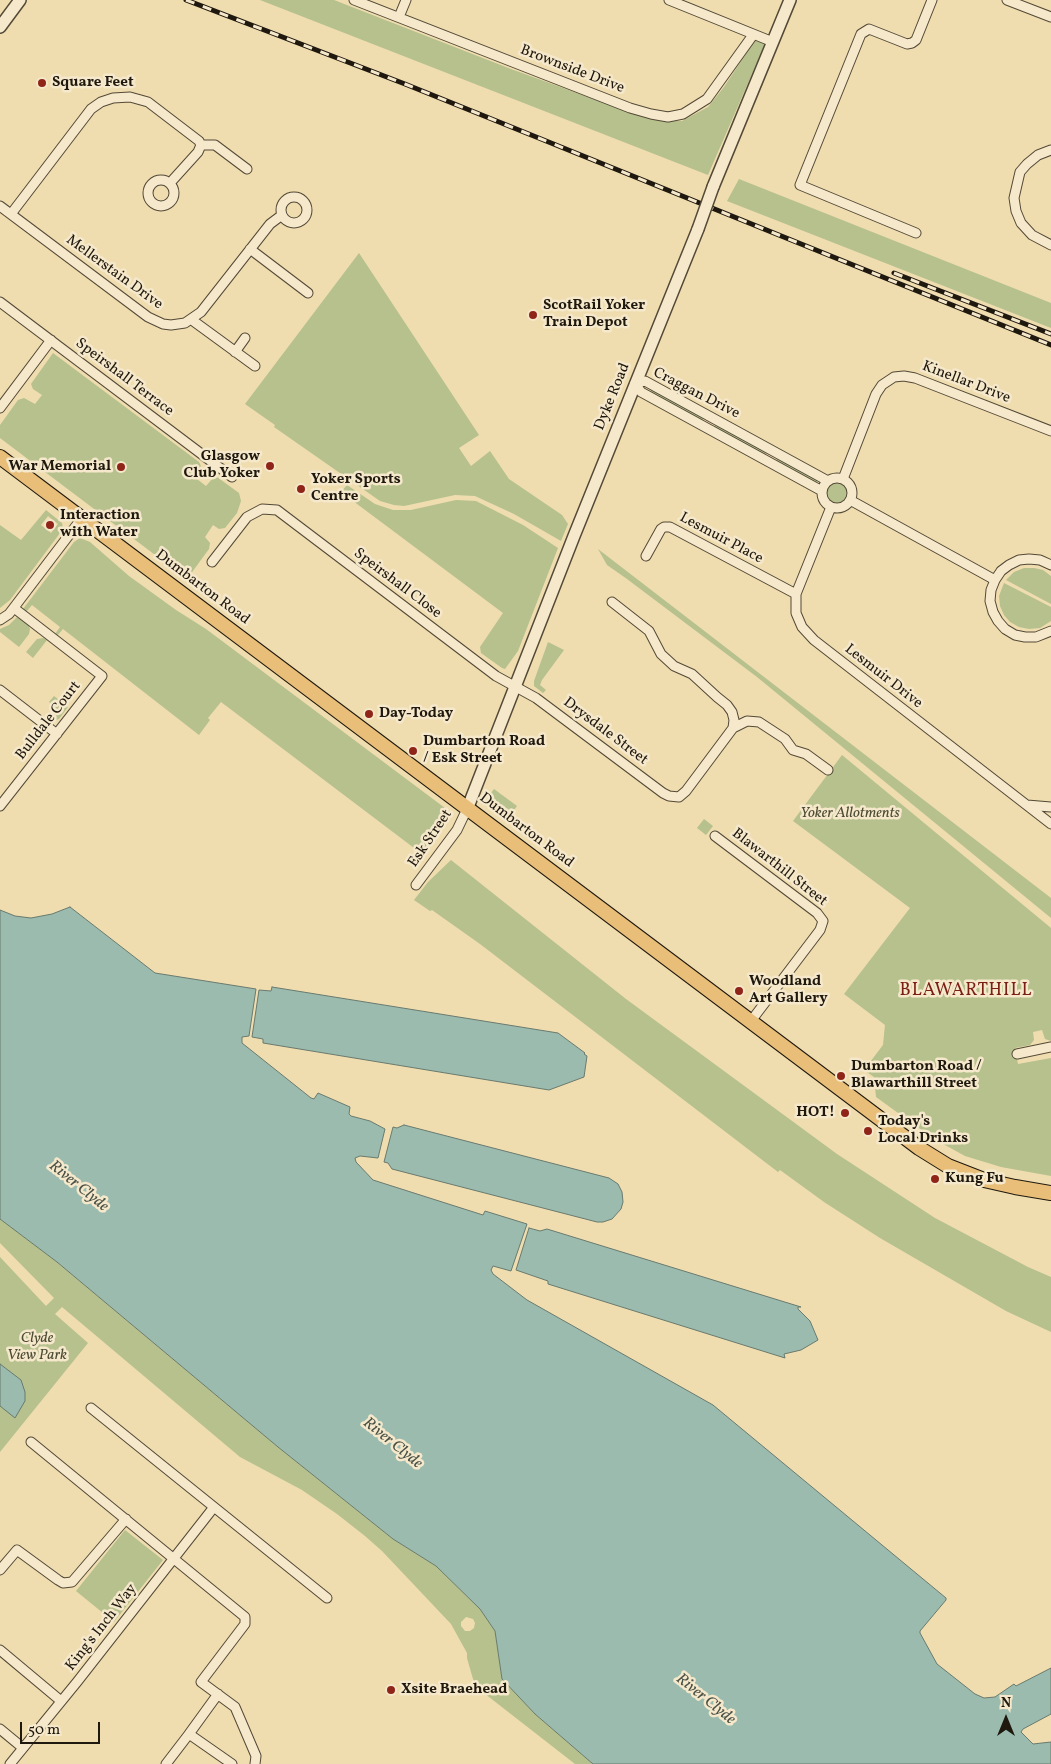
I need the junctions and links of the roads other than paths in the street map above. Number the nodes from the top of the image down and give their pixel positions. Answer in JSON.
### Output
{"nodes":[{"id":1,"x":20,"y":0,"type":"edge"},
{"id":2,"x":354,"y":0,"type":"edge"},
{"id":3,"x":406,"y":0,"type":"edge"},
{"id":4,"x":669,"y":0,"type":"edge"},
{"id":5,"x":790,"y":0,"type":"edge"},
{"id":6,"x":932,"y":0,"type":"edge"},
{"id":7,"x":1007,"y":0,"type":"edge"},
{"id":8,"x":1051,"y":17,"type":"edge"},
{"id":9,"x":399,"y":18,"type":"junction"},
{"id":10,"x":3,"y":23,"type":"edge"},
{"id":11,"x":753,"y":35,"type":"junction"},
{"id":12,"x":773,"y":42,"type":"junction"},
{"id":13,"x":200,"y":145,"type":"junction"},
{"id":14,"x":1051,"y":150,"type":"edge"},
{"id":15,"x":247,"y":169,"type":"dead end"},
{"id":16,"x":170,"y":183,"type":"dead end"},
{"id":17,"x":0,"y":206,"type":"edge"},
{"id":18,"x":11,"y":214,"type":"junction"},
{"id":19,"x":282,"y":215,"type":"dead end"},
{"id":20,"x":916,"y":233,"type":"dead end"},
{"id":21,"x":1051,"y":245,"type":"edge"},
{"id":22,"x":250,"y":249,"type":"junction"},
{"id":23,"x":308,"y":293,"type":"dead end"},
{"id":24,"x":0,"y":302,"type":"edge"},
{"id":25,"x":192,"y":320,"type":"junction"},
{"id":26,"x":245,"y":338,"type":"dead end"},
{"id":27,"x":51,"y":340,"type":"junction"},
{"id":28,"x":235,"y":352,"type":"junction"},
{"id":29,"x":255,"y":366,"type":"dead end"},
{"id":30,"x":635,"y":383,"type":"junction"},
{"id":31,"x":0,"y":408,"type":"edge"},
{"id":32,"x":1051,"y":431,"type":"edge"},
{"id":33,"x":0,"y":457,"type":"edge"},
{"id":34,"x":232,"y":477,"type":"dead end"},
{"id":35,"x":843,"y":479,"type":"junction"},
{"id":36,"x":828,"y":481,"type":"junction"},
{"id":37,"x":822,"y":491,"type":"junction"},
{"id":38,"x":850,"y":500,"type":"junction"},
{"id":39,"x":831,"y":507,"type":"junction"},
{"id":40,"x":82,"y":518,"type":"junction"},
{"id":41,"x":646,"y":556,"type":"dead end"},
{"id":42,"x":212,"y":562,"type":"dead end"},
{"id":43,"x":1051,"y":565,"type":"edge"},
{"id":44,"x":995,"y":580,"type":"junction"},
{"id":45,"x":796,"y":594,"type":"junction"},
{"id":46,"x":612,"y":602,"type":"dead end"},
{"id":47,"x":14,"y":608,"type":"junction"},
{"id":48,"x":0,"y":620,"type":"edge"},
{"id":49,"x":1051,"y":631,"type":"edge"},
{"id":50,"x":515,"y":686,"type":"junction"},
{"id":51,"x":0,"y":690,"type":"edge"},
{"id":52,"x":733,"y":728,"type":"junction"},
{"id":53,"x":57,"y":734,"type":"junction"},
{"id":54,"x":828,"y":770,"type":"dead end"},
{"id":55,"x":1026,"y":805,"type":"junction"},
{"id":56,"x":0,"y":806,"type":"edge"},
{"id":57,"x":468,"y":807,"type":"junction"},
{"id":58,"x":1051,"y":807,"type":"edge"},
{"id":59,"x":1051,"y":824,"type":"edge"},
{"id":60,"x":714,"y":836,"type":"dead end"},
{"id":61,"x":416,"y":885,"type":"dead end"},
{"id":62,"x":751,"y":1021,"type":"junction"},
{"id":63,"x":1051,"y":1047,"type":"edge"},
{"id":64,"x":1017,"y":1054,"type":"dead end"},
{"id":65,"x":1051,"y":1193,"type":"edge"},
{"id":66,"x":91,"y":1408,"type":"dead end"},
{"id":67,"x":31,"y":1442,"type":"dead end"},
{"id":68,"x":214,"y":1507,"type":"junction"},
{"id":69,"x":126,"y":1519,"type":"junction"},
{"id":70,"x":174,"y":1558,"type":"junction"},
{"id":71,"x":0,"y":1570,"type":"edge"},
{"id":72,"x":327,"y":1598,"type":"dead end"},
{"id":73,"x":0,"y":1650,"type":"edge"},
{"id":74,"x":218,"y":1694,"type":"junction"},
{"id":75,"x":61,"y":1701,"type":"junction"},
{"id":76,"x":0,"y":1729,"type":"edge"},
{"id":77,"x":189,"y":1734,"type":"junction"},
{"id":78,"x":23,"y":1748,"type":"junction"},
{"id":79,"x":10,"y":1764,"type":"edge"},
{"id":80,"x":166,"y":1764,"type":"edge"},
{"id":81,"x":232,"y":1764,"type":"edge"},
{"id":82,"x":255,"y":1764,"type":"edge"}],
"edges":[{"from":1,"to":10,"type":"street"},
{"from":2,"to":9,"type":"street","name":"Brownside Drive"},
{"from":3,"to":9,"type":"street"},
{"from":4,"to":11,"type":"street"},
{"from":5,"to":12,"type":"street","name":"Dyke Road"},
{"from":6,"to":20,"type":"street"},
{"from":7,"to":8,"type":"street"},
{"from":9,"to":11,"type":"street","name":"Brownside Drive"},
{"from":11,"to":12,"type":"street"},
{"from":12,"to":30,"type":"street","name":"Dyke Road","bridge":true},
{"from":13,"to":15,"type":"street"},
{"from":13,"to":16,"type":"street"},
{"from":13,"to":18,"type":"street"},
{"from":14,"to":21,"type":"street"},
{"from":17,"to":18,"type":"street","name":"Mellerstain Drive"},
{"from":18,"to":25,"type":"street","name":"Mellerstain Drive"},
{"from":19,"to":22,"type":"street"},
{"from":22,"to":23,"type":"street"},
{"from":22,"to":25,"type":"street"},
{"from":24,"to":27,"type":"street","name":"Speirshall Terrace"},
{"from":25,"to":28,"type":"street"},
{"from":26,"to":28,"type":"street"},
{"from":27,"to":31,"type":"street"},
{"from":27,"to":34,"type":"street","name":"Speirshall Terrace"},
{"from":28,"to":29,"type":"street"},
{"from":30,"to":36,"type":"street","name":"Craggan Drive"},
{"from":30,"to":37,"type":"street","name":"Craggan Drive"},
{"from":30,"to":50,"type":"street","name":"Dyke Road"},
{"from":32,"to":35,"type":"street","name":"Kinellar Drive"},
{"from":33,"to":40,"type":"main road","name":"Dumbarton Road"},
{"from":35,"to":36,"type":"street"},
{"from":35,"to":38,"type":"street"},
{"from":36,"to":37,"type":"street"},
{"from":37,"to":39,"type":"street"},
{"from":38,"to":39,"type":"street"},
{"from":38,"to":44,"type":"street"},
{"from":39,"to":45,"type":"street","name":"Lesmuir Drive"},
{"from":40,"to":47,"type":"street"},
{"from":40,"to":57,"type":"main road","name":"Dumbarton Road"},
{"from":41,"to":45,"type":"street","name":"Lesmuir Place"},
{"from":42,"to":50,"type":"street","name":"Speirshall Close"},
{"from":43,"to":44,"type":"street"},
{"from":44,"to":49,"type":"street"},
{"from":45,"to":55,"type":"street","name":"Lesmuir Drive"},
{"from":46,"to":52,"type":"street"},
{"from":47,"to":48,"type":"street"},
{"from":47,"to":53,"type":"street","name":"Bulldale Court"},
{"from":50,"to":52,"type":"street","name":"Drysdale Street"},
{"from":50,"to":57,"type":"street","name":"Dyke Road"},
{"from":51,"to":53,"type":"street"},
{"from":52,"to":54,"type":"street"},
{"from":53,"to":56,"type":"street","name":"Bulldale Court"},
{"from":55,"to":58,"type":"street"},
{"from":55,"to":59,"type":"street","name":"Lesmuir Drive"},
{"from":57,"to":61,"type":"street","name":"Esk Street"},
{"from":57,"to":62,"type":"main road","name":"Dumbarton Road"},
{"from":60,"to":62,"type":"street","name":"Blawarthill Street"},
{"from":62,"to":65,"type":"main road","name":"Dumbarton Road"},
{"from":63,"to":64,"type":"street"},
{"from":66,"to":68,"type":"street"},
{"from":67,"to":69,"type":"street"},
{"from":68,"to":70,"type":"street","name":"King's Inch Way"},
{"from":68,"to":72,"type":"street"},
{"from":69,"to":70,"type":"street"},
{"from":69,"to":71,"type":"street"},
{"from":70,"to":74,"type":"street"},
{"from":70,"to":75,"type":"street","name":"King's Inch Way"},
{"from":73,"to":75,"type":"street"},
{"from":74,"to":77,"type":"street"},
{"from":74,"to":82,"type":"street"},
{"from":75,"to":78,"type":"street","name":"King's Inch Way"},
{"from":76,"to":78,"type":"street"},
{"from":77,"to":80,"type":"street"},
{"from":77,"to":81,"type":"street"},
{"from":78,"to":79,"type":"street","name":"King's Inch Way"}]}
